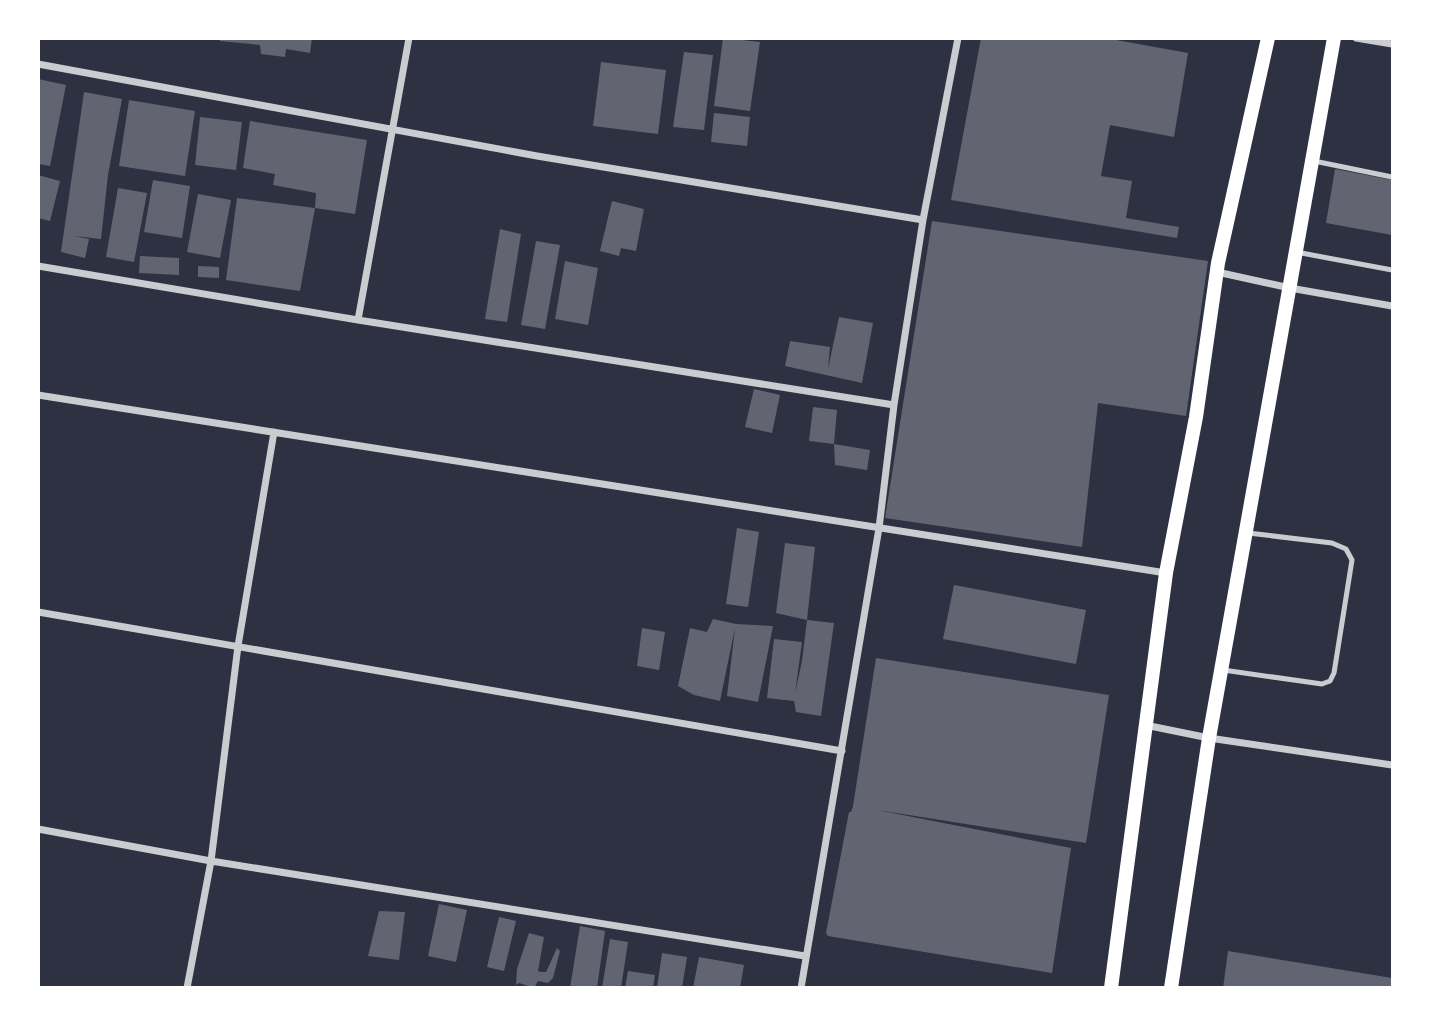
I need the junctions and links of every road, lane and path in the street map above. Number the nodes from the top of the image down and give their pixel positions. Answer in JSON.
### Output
{"nodes":[{"id":1,"x":409,"y":38,"type":"edge"},
{"id":2,"x":958,"y":38,"type":"edge"},
{"id":3,"x":1268,"y":38,"type":"edge"},
{"id":4,"x":1334,"y":38,"type":"edge"},
{"id":5,"x":1356,"y":38,"type":"edge"},
{"id":6,"x":1392,"y":44,"type":"edge"},
{"id":7,"x":38,"y":64,"type":"edge"},
{"id":8,"x":392,"y":130,"type":"junction"},
{"id":9,"x":1314,"y":160,"type":"junction"},
{"id":10,"x":1392,"y":177,"type":"edge"},
{"id":11,"x":923,"y":220,"type":"junction"},
{"id":12,"x":1296,"y":252,"type":"junction"},
{"id":13,"x":38,"y":266,"type":"edge"},
{"id":14,"x":1392,"y":270,"type":"edge"},
{"id":15,"x":1216,"y":272,"type":"junction"},
{"id":16,"x":1290,"y":288,"type":"junction"},
{"id":17,"x":1392,"y":306,"type":"edge"},
{"id":18,"x":358,"y":320,"type":"junction"},
{"id":19,"x":38,"y":394,"type":"edge"},
{"id":20,"x":894,"y":405,"type":"junction"},
{"id":21,"x":274,"y":432,"type":"junction"},
{"id":22,"x":879,"y":528,"type":"junction"},
{"id":23,"x":1245,"y":533,"type":"junction"},
{"id":24,"x":1166,"y":573,"type":"junction"},
{"id":25,"x":38,"y":612,"type":"edge"},
{"id":26,"x":238,"y":646,"type":"junction"},
{"id":27,"x":1221,"y":670,"type":"junction"},
{"id":28,"x":1146,"y":725,"type":"junction"},
{"id":29,"x":1209,"y":738,"type":"junction"},
{"id":30,"x":842,"y":751,"type":"junction"},
{"id":31,"x":1392,"y":765,"type":"edge"},
{"id":32,"x":38,"y":829,"type":"edge"},
{"id":33,"x":211,"y":861,"type":"junction"},
{"id":34,"x":805,"y":956,"type":"junction"},
{"id":35,"x":187,"y":988,"type":"edge"},
{"id":36,"x":801,"y":988,"type":"edge"},
{"id":37,"x":1111,"y":988,"type":"edge"},
{"id":38,"x":1171,"y":988,"type":"edge"}],
"edges":[{"from":1,"to":8,"type":"street"},
{"from":2,"to":11,"type":"street"},
{"from":3,"to":15,"type":"main road"},
{"from":4,"to":9,"type":"main road"},
{"from":5,"to":6,"type":"street"},
{"from":7,"to":8,"type":"street"},
{"from":8,"to":11,"type":"street"},
{"from":8,"to":18,"type":"street"},
{"from":9,"to":10,"type":"lane"},
{"from":9,"to":12,"type":"main road"},
{"from":11,"to":20,"type":"street"},
{"from":12,"to":14,"type":"lane"},
{"from":12,"to":16,"type":"main road"},
{"from":13,"to":18,"type":"street"},
{"from":15,"to":16,"type":"street"},
{"from":15,"to":24,"type":"main road"},
{"from":16,"to":17,"type":"street"},
{"from":16,"to":23,"type":"main road"},
{"from":18,"to":20,"type":"street"},
{"from":19,"to":21,"type":"street"},
{"from":20,"to":22,"type":"street"},
{"from":21,"to":22,"type":"street"},
{"from":21,"to":26,"type":"street"},
{"from":22,"to":24,"type":"street"},
{"from":22,"to":30,"type":"street"},
{"from":23,"to":27,"type":"main road"},
{"from":23,"to":27,"type":"lane"},
{"from":24,"to":28,"type":"main road"},
{"from":25,"to":26,"type":"street"},
{"from":26,"to":30,"type":"street"},
{"from":26,"to":33,"type":"street"},
{"from":27,"to":29,"type":"main road"},
{"from":28,"to":29,"type":"street"},
{"from":28,"to":37,"type":"main road"},
{"from":29,"to":31,"type":"street"},
{"from":29,"to":38,"type":"main road"},
{"from":30,"to":34,"type":"street"},
{"from":32,"to":33,"type":"street"},
{"from":33,"to":34,"type":"street"},
{"from":33,"to":35,"type":"street"},
{"from":34,"to":36,"type":"street"}]}
